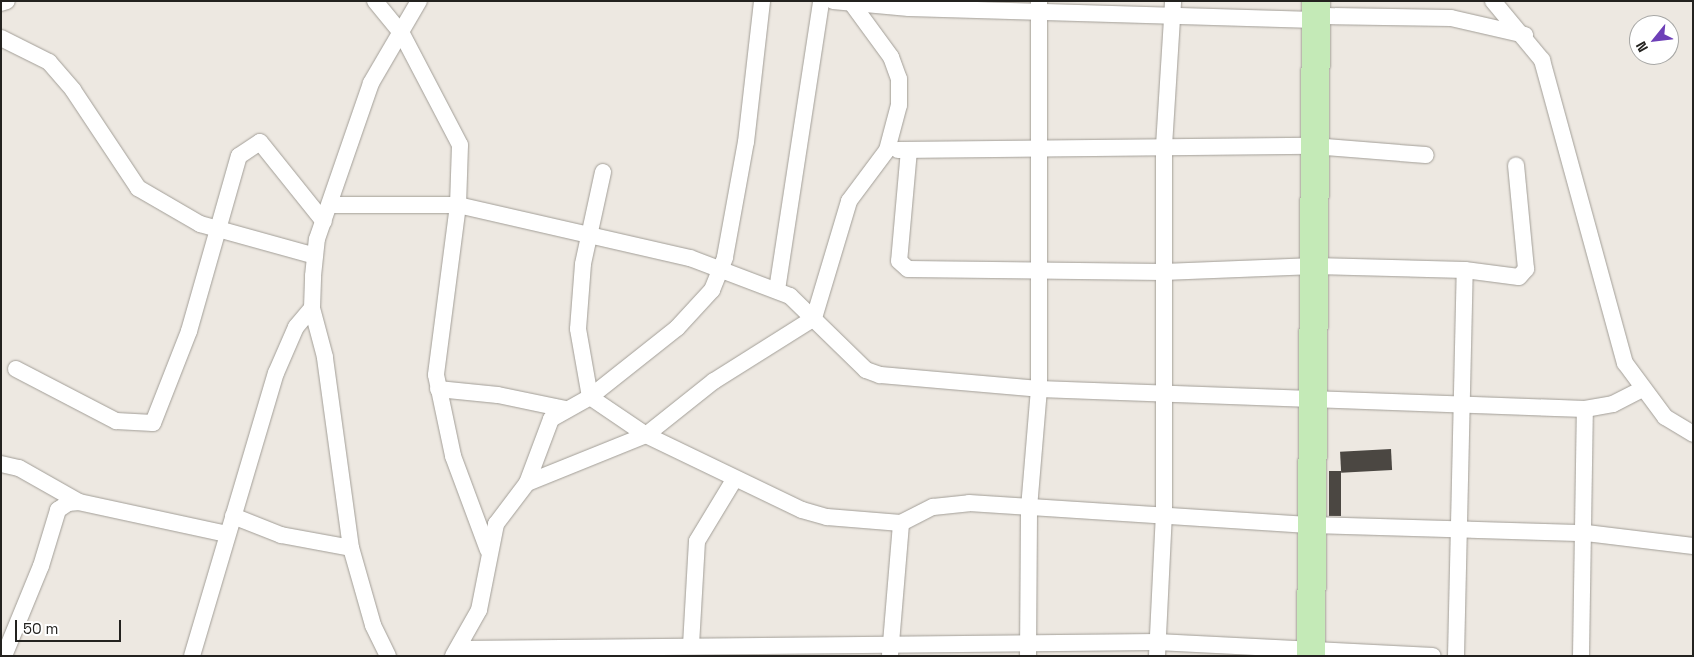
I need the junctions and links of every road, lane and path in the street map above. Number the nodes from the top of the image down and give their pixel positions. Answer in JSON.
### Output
{"nodes":[{"id":1,"x":7,"y":1,"type":"edge"},
{"id":2,"x":375,"y":1,"type":"edge"},
{"id":3,"x":419,"y":1,"type":"edge"},
{"id":4,"x":762,"y":1,"type":"edge"},
{"id":5,"x":821,"y":1,"type":"edge"},
{"id":6,"x":834,"y":1,"type":"edge"},
{"id":7,"x":1493,"y":1,"type":"edge"},
{"id":8,"x":850,"y":2,"type":"edge"},
{"id":9,"x":1,"y":3,"type":"edge"},
{"id":10,"x":1039,"y":5,"type":"edge"},
{"id":11,"x":1173,"y":7,"type":"edge"},
{"id":12,"x":1316,"y":11,"type":"edge"},
{"id":13,"x":402,"y":34,"type":"junction"},
{"id":14,"x":1525,"y":35,"type":"junction"},
{"id":15,"x":1,"y":38,"type":"edge"},
{"id":16,"x":1164,"y":146,"type":"junction"},
{"id":17,"x":1312,"y":146,"type":"junction"},
{"id":18,"x":1039,"y":147,"type":"junction"},
{"id":19,"x":887,"y":150,"type":"junction"},
{"id":20,"x":909,"y":150,"type":"junction"},
{"id":21,"x":1426,"y":155,"type":"dead end"},
{"id":22,"x":1516,"y":165,"type":"dead end"},
{"id":23,"x":603,"y":172,"type":"dead end"},
{"id":24,"x":331,"y":205,"type":"junction"},
{"id":25,"x":458,"y":205,"type":"junction"},
{"id":26,"x":324,"y":222,"type":"junction"},
{"id":27,"x":220,"y":231,"type":"junction"},
{"id":28,"x":590,"y":232,"type":"junction"},
{"id":29,"x":315,"y":256,"type":"junction"},
{"id":30,"x":1315,"y":266,"type":"junction"},
{"id":31,"x":720,"y":269,"type":"junction"},
{"id":32,"x":1465,"y":270,"type":"junction"},
{"id":33,"x":1039,"y":272,"type":"junction"},
{"id":34,"x":1163,"y":272,"type":"junction"},
{"id":35,"x":777,"y":290,"type":"junction"},
{"id":36,"x":312,"y":308,"type":"junction"},
{"id":37,"x":814,"y":318,"type":"junction"},
{"id":38,"x":16,"y":369,"type":"dead end"},
{"id":39,"x":438,"y":389,"type":"junction"},
{"id":40,"x":1039,"y":389,"type":"junction"},
{"id":41,"x":1641,"y":390,"type":"junction"},
{"id":42,"x":1160,"y":394,"type":"junction"},
{"id":43,"x":590,"y":397,"type":"junction"},
{"id":44,"x":1313,"y":401,"type":"junction"},
{"id":45,"x":1463,"y":405,"type":"junction"},
{"id":46,"x":1585,"y":408,"type":"junction"},
{"id":47,"x":565,"y":409,"type":"junction"},
{"id":48,"x":1693,"y":434,"type":"edge"},
{"id":49,"x":646,"y":435,"type":"junction"},
{"id":50,"x":1,"y":464,"type":"edge"},
{"id":51,"x":734,"y":480,"type":"junction"},
{"id":52,"x":527,"y":483,"type":"junction"},
{"id":53,"x":79,"y":502,"type":"junction"},
{"id":54,"x":1029,"y":508,"type":"junction"},
{"id":55,"x":1164,"y":513,"type":"junction"},
{"id":56,"x":233,"y":516,"type":"junction"},
{"id":57,"x":901,"y":523,"type":"junction"},
{"id":58,"x":1312,"y":525,"type":"junction"},
{"id":59,"x":1460,"y":531,"type":"junction"},
{"id":60,"x":1586,"y":533,"type":"junction"},
{"id":61,"x":227,"y":534,"type":"junction"},
{"id":62,"x":1693,"y":546,"type":"edge"},
{"id":63,"x":352,"y":548,"type":"junction"},
{"id":64,"x":488,"y":550,"type":"junction"},
{"id":65,"x":691,"y":645,"type":"junction"},
{"id":66,"x":1157,"y":649,"type":"edge"},
{"id":67,"x":806,"y":650,"type":"edge"},
{"id":68,"x":563,"y":651,"type":"edge"},
{"id":69,"x":891,"y":651,"type":"edge"},
{"id":70,"x":1028,"y":651,"type":"edge"},
{"id":71,"x":457,"y":653,"type":"edge"},
{"id":72,"x":1311,"y":653,"type":"edge"},
{"id":73,"x":4,"y":656,"type":"edge"},
{"id":74,"x":192,"y":656,"type":"edge"},
{"id":75,"x":388,"y":656,"type":"edge"},
{"id":76,"x":1433,"y":656,"type":"edge"},
{"id":77,"x":1456,"y":656,"type":"edge"},
{"id":78,"x":1581,"y":656,"type":"edge"}],
"edges":[{"from":1,"to":9,"type":"street"},
{"from":2,"to":13,"type":"street"},
{"from":3,"to":13,"type":"street"},
{"from":4,"to":31,"type":"street"},
{"from":5,"to":35,"type":"street"},
{"from":6,"to":8,"type":"street"},
{"from":7,"to":14,"type":"street"},
{"from":8,"to":10,"type":"street"},
{"from":8,"to":19,"type":"street"},
{"from":10,"to":11,"type":"street"},
{"from":10,"to":18,"type":"street"},
{"from":11,"to":12,"type":"street"},
{"from":11,"to":16,"type":"street"},
{"from":12,"to":14,"type":"street"},
{"from":12,"to":17,"type":"highway"},
{"from":13,"to":24,"type":"street"},
{"from":13,"to":25,"type":"street"},
{"from":14,"to":41,"type":"street"},
{"from":15,"to":27,"type":"street"},
{"from":16,"to":17,"type":"street"},
{"from":16,"to":18,"type":"street"},
{"from":16,"to":34,"type":"street"},
{"from":17,"to":21,"type":"street"},
{"from":17,"to":30,"type":"highway"},
{"from":18,"to":20,"type":"street"},
{"from":18,"to":33,"type":"street"},
{"from":19,"to":20,"type":"street"},
{"from":19,"to":37,"type":"street"},
{"from":20,"to":33,"type":"street"},
{"from":22,"to":32,"type":"street"},
{"from":23,"to":28,"type":"street"},
{"from":24,"to":25,"type":"street"},
{"from":24,"to":26,"type":"street"},
{"from":25,"to":28,"type":"street"},
{"from":25,"to":39,"type":"street"},
{"from":26,"to":27,"type":"street"},
{"from":26,"to":29,"type":"street"},
{"from":27,"to":29,"type":"street"},
{"from":27,"to":38,"type":"street"},
{"from":28,"to":31,"type":"street"},
{"from":28,"to":43,"type":"street"},
{"from":29,"to":36,"type":"street"},
{"from":30,"to":32,"type":"street"},
{"from":30,"to":34,"type":"street"},
{"from":30,"to":44,"type":"highway"},
{"from":31,"to":35,"type":"street"},
{"from":31,"to":43,"type":"street"},
{"from":32,"to":45,"type":"street"},
{"from":33,"to":34,"type":"street"},
{"from":33,"to":40,"type":"street"},
{"from":34,"to":42,"type":"street"},
{"from":35,"to":37,"type":"street"},
{"from":36,"to":56,"type":"street"},
{"from":36,"to":63,"type":"street"},
{"from":37,"to":40,"type":"street"},
{"from":37,"to":49,"type":"street"},
{"from":39,"to":47,"type":"street"},
{"from":39,"to":64,"type":"street"},
{"from":40,"to":42,"type":"street"},
{"from":40,"to":54,"type":"street"},
{"from":41,"to":46,"type":"street"},
{"from":41,"to":48,"type":"street"},
{"from":42,"to":44,"type":"street"},
{"from":42,"to":55,"type":"street"},
{"from":43,"to":47,"type":"street"},
{"from":43,"to":49,"type":"street"},
{"from":44,"to":45,"type":"street"},
{"from":44,"to":58,"type":"highway"},
{"from":45,"to":46,"type":"street"},
{"from":45,"to":59,"type":"street"},
{"from":46,"to":60,"type":"street"},
{"from":47,"to":52,"type":"street"},
{"from":49,"to":51,"type":"street"},
{"from":49,"to":52,"type":"street"},
{"from":50,"to":53,"type":"street"},
{"from":51,"to":57,"type":"street"},
{"from":51,"to":65,"type":"street"},
{"from":52,"to":64,"type":"street"},
{"from":53,"to":61,"type":"street"},
{"from":53,"to":73,"type":"street"},
{"from":54,"to":55,"type":"street"},
{"from":54,"to":57,"type":"street"},
{"from":54,"to":70,"type":"street"},
{"from":55,"to":58,"type":"street"},
{"from":55,"to":66,"type":"street"},
{"from":56,"to":61,"type":"street"},
{"from":56,"to":63,"type":"street"},
{"from":57,"to":69,"type":"street"},
{"from":58,"to":59,"type":"street"},
{"from":58,"to":72,"type":"highway"},
{"from":59,"to":60,"type":"street"},
{"from":59,"to":77,"type":"street"},
{"from":60,"to":62,"type":"street"},
{"from":60,"to":78,"type":"street"},
{"from":61,"to":74,"type":"street"},
{"from":63,"to":75,"type":"street"},
{"from":64,"to":71,"type":"street"},
{"from":65,"to":67,"type":"street"},
{"from":65,"to":68,"type":"street"},
{"from":66,"to":70,"type":"street"},
{"from":66,"to":72,"type":"street"},
{"from":67,"to":69,"type":"street"},
{"from":68,"to":71,"type":"street"},
{"from":69,"to":70,"type":"street"},
{"from":72,"to":76,"type":"street"}]}
